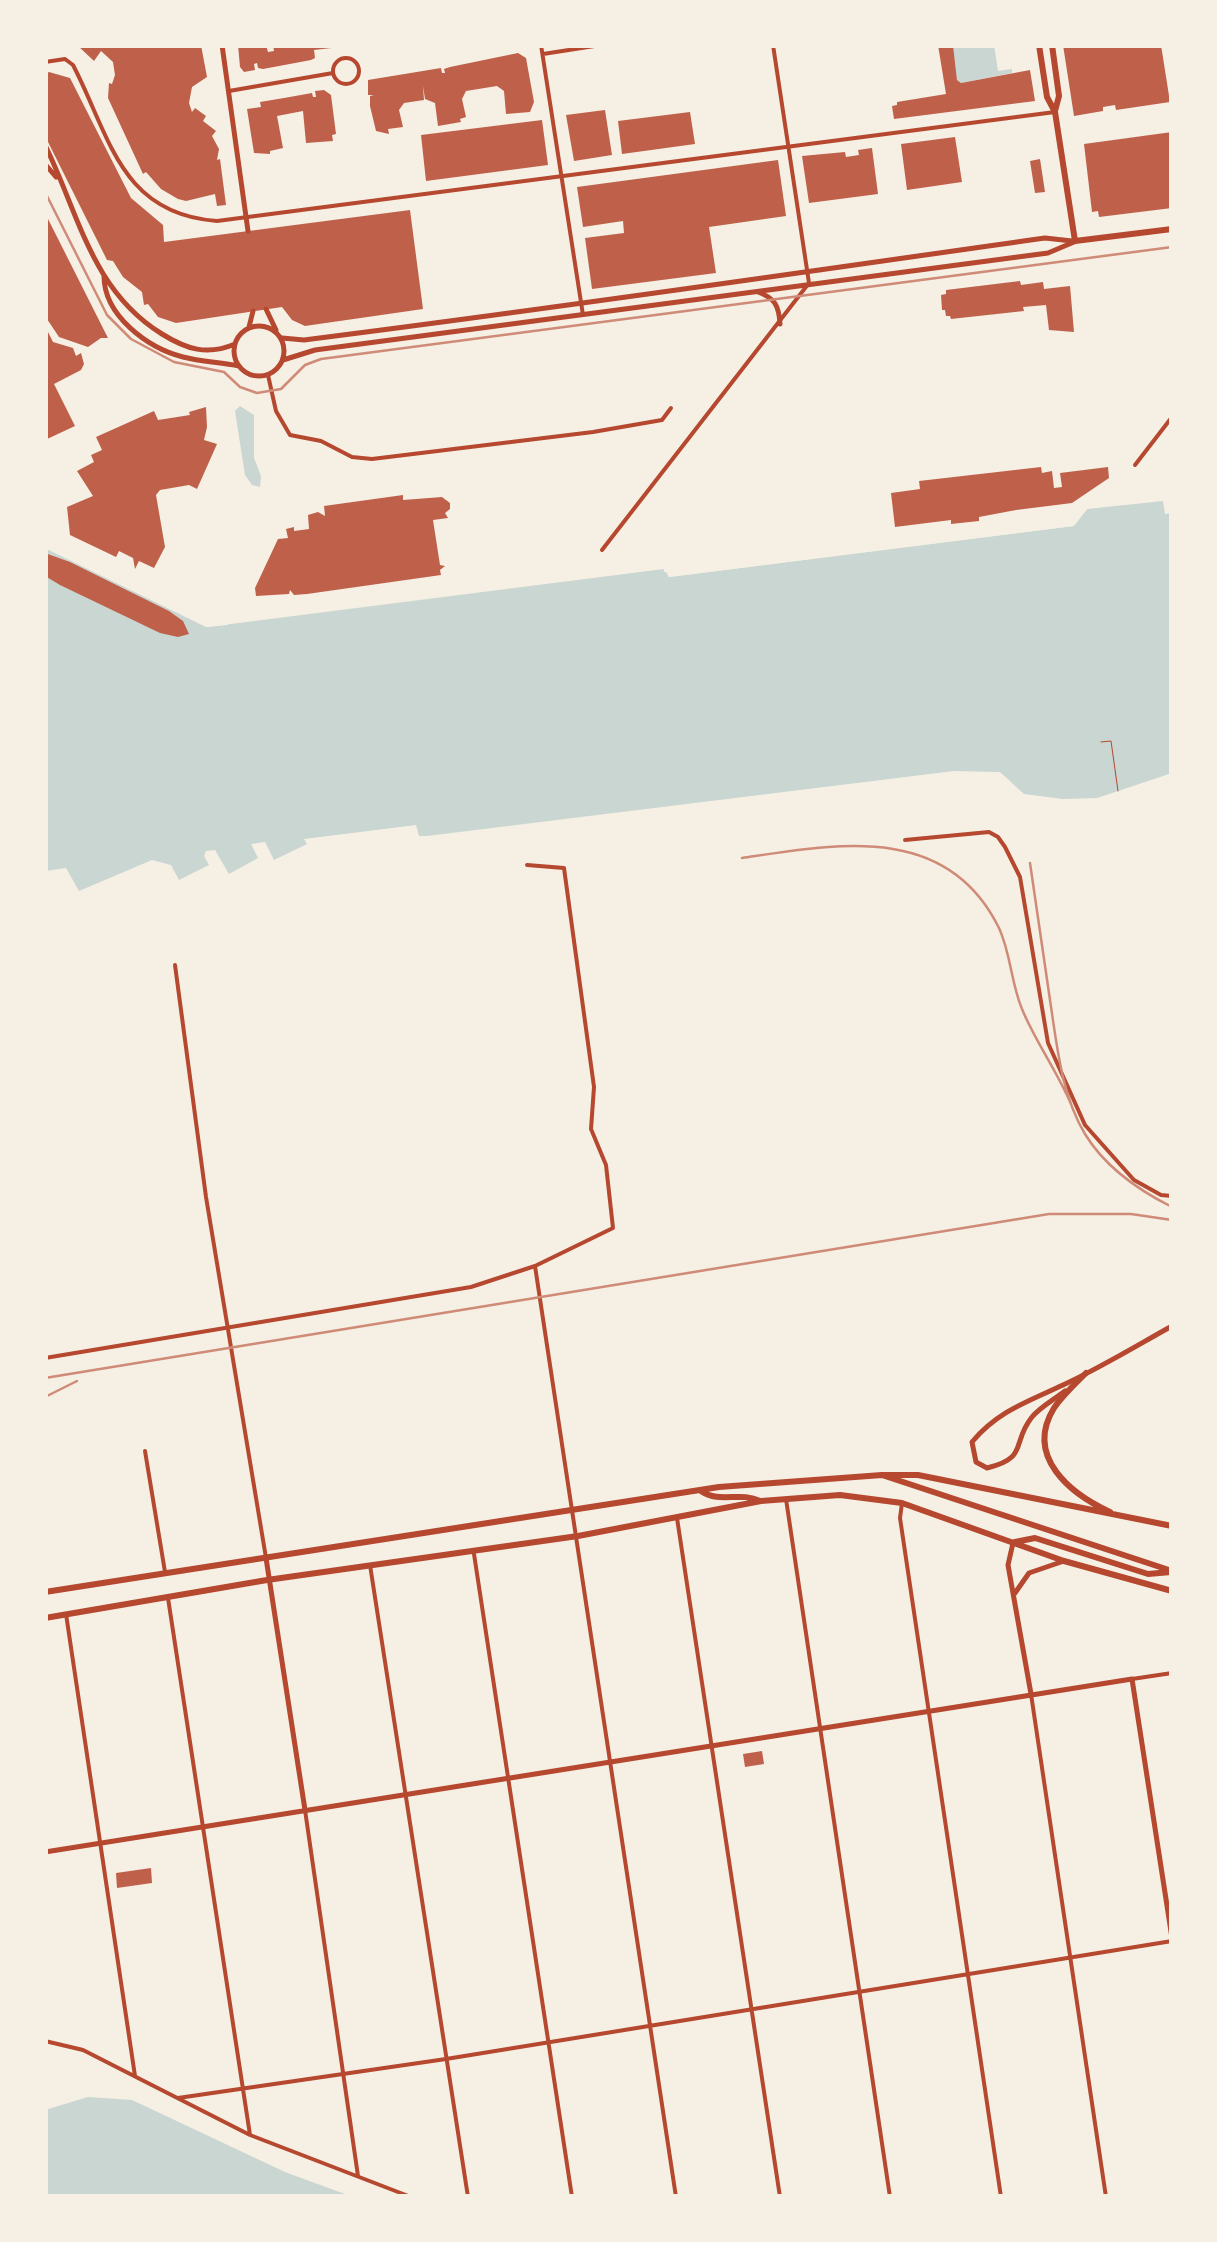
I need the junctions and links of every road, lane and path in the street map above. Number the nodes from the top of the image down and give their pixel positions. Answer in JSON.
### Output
{"nodes":[{"id":1,"x":222,"y":45,"type":"edge"},
{"id":2,"x":542,"y":45,"type":"edge"},
{"id":3,"x":601,"y":45,"type":"edge"},
{"id":4,"x":773,"y":45,"type":"edge"},
{"id":5,"x":1039,"y":45,"type":"edge"},
{"id":6,"x":1052,"y":45,"type":"edge"},
{"id":7,"x":543,"y":54,"type":"junction"},
{"id":8,"x":45,"y":62,"type":"edge"},
{"id":9,"x":333,"y":73,"type":"junction"},
{"id":10,"x":229,"y":92,"type":"junction"},
{"id":11,"x":1055,"y":112,"type":"junction"},
{"id":12,"x":46,"y":147,"type":"edge"},
{"id":13,"x":788,"y":147,"type":"junction"},
{"id":14,"x":45,"y":164,"type":"edge"},
{"id":15,"x":561,"y":177,"type":"junction"},
{"id":16,"x":58,"y":180,"type":"junction"},
{"id":17,"x":248,"y":218,"type":"junction"},
{"id":18,"x":1172,"y":229,"type":"edge"},
{"id":19,"x":248,"y":231,"type":"dead end"},
{"id":20,"x":1075,"y":241,"type":"junction"},
{"id":21,"x":808,"y":271,"type":"junction"},
{"id":22,"x":104,"y":276,"type":"junction"},
{"id":23,"x":809,"y":283,"type":"junction"},
{"id":24,"x":756,"y":291,"type":"junction"},
{"id":25,"x":582,"y":306,"type":"junction"},
{"id":26,"x":266,"y":309,"type":"dead end"},
{"id":27,"x":254,"y":311,"type":"dead end"},
{"id":28,"x":583,"y":315,"type":"junction"},
{"id":29,"x":780,"y":324,"type":"junction"},
{"id":30,"x":249,"y":328,"type":"junction"},
{"id":31,"x":280,"y":336,"type":"junction"},
{"id":32,"x":235,"y":344,"type":"junction"},
{"id":33,"x":283,"y":360,"type":"junction"},
{"id":34,"x":239,"y":366,"type":"junction"},
{"id":35,"x":268,"y":375,"type":"junction"},
{"id":36,"x":670,"y":408,"type":"dead end"},
{"id":37,"x":1172,"y":417,"type":"edge"},
{"id":38,"x":1135,"y":465,"type":"dead end"},
{"id":39,"x":602,"y":550,"type":"dead end"},
{"id":40,"x":1101,"y":742,"type":"dead end"},
{"id":41,"x":1118,"y":791,"type":"dead end"},
{"id":42,"x":906,"y":840,"type":"dead end"},
{"id":43,"x":527,"y":864,"type":"dead end"},
{"id":44,"x":175,"y":965,"type":"dead end"},
{"id":45,"x":1172,"y":1196,"type":"edge"},
{"id":46,"x":535,"y":1266,"type":"junction"},
{"id":47,"x":1172,"y":1326,"type":"edge"},
{"id":48,"x":228,"y":1329,"type":"junction"},
{"id":49,"x":45,"y":1358,"type":"edge"},
{"id":50,"x":1086,"y":1373,"type":"junction"},
{"id":51,"x":145,"y":1451,"type":"dead end"},
{"id":52,"x":882,"y":1476,"type":"junction"},
{"id":53,"x":700,"y":1490,"type":"junction"},
{"id":54,"x":786,"y":1499,"type":"junction"},
{"id":55,"x":760,"y":1501,"type":"junction"},
{"id":56,"x":902,"y":1504,"type":"junction"},
{"id":57,"x":574,"y":1510,"type":"junction"},
{"id":58,"x":1116,"y":1514,"type":"junction"},
{"id":59,"x":677,"y":1518,"type":"junction"},
{"id":60,"x":1172,"y":1526,"type":"edge"},
{"id":61,"x":578,"y":1536,"type":"junction"},
{"id":62,"x":1013,"y":1543,"type":"junction"},
{"id":63,"x":473,"y":1549,"type":"junction"},
{"id":64,"x":266,"y":1558,"type":"junction"},
{"id":65,"x":1064,"y":1561,"type":"junction"},
{"id":66,"x":370,"y":1565,"type":"junction"},
{"id":67,"x":1172,"y":1571,"type":"edge"},
{"id":68,"x":164,"y":1572,"type":"junction"},
{"id":69,"x":268,"y":1580,"type":"junction"},
{"id":70,"x":1172,"y":1591,"type":"edge"},
{"id":71,"x":45,"y":1592,"type":"edge"},
{"id":72,"x":1014,"y":1596,"type":"junction"},
{"id":73,"x":168,"y":1598,"type":"junction"},
{"id":74,"x":66,"y":1614,"type":"junction"},
{"id":75,"x":45,"y":1618,"type":"edge"},
{"id":76,"x":1172,"y":1673,"type":"edge"},
{"id":77,"x":1132,"y":1678,"type":"junction"},
{"id":78,"x":1030,"y":1694,"type":"junction"},
{"id":79,"x":927,"y":1714,"type":"junction"},
{"id":80,"x":820,"y":1730,"type":"junction"},
{"id":81,"x":712,"y":1748,"type":"junction"},
{"id":82,"x":610,"y":1763,"type":"junction"},
{"id":83,"x":508,"y":1779,"type":"junction"},
{"id":84,"x":406,"y":1795,"type":"junction"},
{"id":85,"x":305,"y":1810,"type":"junction"},
{"id":86,"x":202,"y":1826,"type":"junction"},
{"id":87,"x":99,"y":1844,"type":"junction"},
{"id":88,"x":45,"y":1852,"type":"edge"},
{"id":89,"x":1172,"y":1940,"type":"edge"},
{"id":90,"x":1069,"y":1956,"type":"junction"},
{"id":91,"x":967,"y":1973,"type":"junction"},
{"id":92,"x":859,"y":1991,"type":"junction"},
{"id":93,"x":752,"y":2008,"type":"junction"},
{"id":94,"x":649,"y":2026,"type":"junction"},
{"id":95,"x":45,"y":2040,"type":"edge"},
{"id":96,"x":547,"y":2042,"type":"junction"},
{"id":97,"x":446,"y":2058,"type":"junction"},
{"id":98,"x":343,"y":2074,"type":"junction"},
{"id":99,"x":135,"y":2076,"type":"junction"},
{"id":100,"x":242,"y":2088,"type":"junction"},
{"id":101,"x":178,"y":2098,"type":"junction"},
{"id":102,"x":250,"y":2135,"type":"junction"},
{"id":103,"x":359,"y":2178,"type":"junction"},
{"id":104,"x":411,"y":2197,"type":"edge"},
{"id":105,"x":468,"y":2197,"type":"edge"},
{"id":106,"x":572,"y":2197,"type":"edge"},
{"id":107,"x":676,"y":2197,"type":"edge"},
{"id":108,"x":780,"y":2197,"type":"edge"},
{"id":109,"x":890,"y":2197,"type":"edge"},
{"id":110,"x":1001,"y":2197,"type":"edge"},
{"id":111,"x":1106,"y":2197,"type":"edge"}],
"edges":[{"from":1,"to":10,"type":"main road"},
{"from":2,"to":7,"type":"street"},
{"from":3,"to":7,"type":"street"},
{"from":4,"to":13,"type":"street"},
{"from":5,"to":11,"type":"main road"},
{"from":6,"to":11,"type":"main road"},
{"from":7,"to":15,"type":"street"},
{"from":8,"to":17,"type":"street"},
{"from":9,"to":9,"type":"street"},
{"from":9,"to":10,"type":"street"},
{"from":10,"to":17,"type":"main road"},
{"from":11,"to":13,"type":"street"},
{"from":11,"to":20,"type":"main road"},
{"from":12,"to":16,"type":"main road"},
{"from":13,"to":15,"type":"street"},
{"from":13,"to":21,"type":"street"},
{"from":14,"to":16,"type":"main road"},
{"from":15,"to":17,"type":"street"},
{"from":15,"to":25,"type":"street"},
{"from":16,"to":22,"type":"main road"},
{"from":17,"to":19,"type":"main road"},
{"from":18,"to":20,"type":"main road"},
{"from":20,"to":21,"type":"main road"},
{"from":20,"to":23,"type":"main road"},
{"from":21,"to":23,"type":"street"},
{"from":21,"to":25,"type":"main road"},
{"from":22,"to":32,"type":"main road"},
{"from":22,"to":34,"type":"main road"},
{"from":23,"to":24,"type":"main road"},
{"from":23,"to":29,"type":"street"},
{"from":24,"to":28,"type":"main road"},
{"from":24,"to":29,"type":"main road"},
{"from":25,"to":28,"type":"street"},
{"from":25,"to":31,"type":"main road"},
{"from":26,"to":31,"type":"main road"},
{"from":27,"to":30,"type":"main road"},
{"from":28,"to":33,"type":"main road"},
{"from":29,"to":39,"type":"street"},
{"from":30,"to":31,"type":"main road"},
{"from":30,"to":32,"type":"main road"},
{"from":31,"to":33,"type":"main road"},
{"from":32,"to":34,"type":"main road"},
{"from":33,"to":35,"type":"main road"},
{"from":34,"to":35,"type":"main road"},
{"from":35,"to":36,"type":"street"},
{"from":37,"to":38,"type":"street"},
{"from":40,"to":41,"type":"path"},
{"from":42,"to":45,"type":"street"},
{"from":43,"to":46,"type":"street"},
{"from":44,"to":48,"type":"street"},
{"from":46,"to":48,"type":"street"},
{"from":46,"to":57,"type":"street"},
{"from":47,"to":50,"type":"main road"},
{"from":48,"to":49,"type":"street"},
{"from":48,"to":64,"type":"street"},
{"from":50,"to":50,"type":"main road"},
{"from":50,"to":58,"type":"main road"},
{"from":51,"to":68,"type":"street"},
{"from":52,"to":53,"type":"main road"},
{"from":52,"to":58,"type":"main road"},
{"from":52,"to":67,"type":"main road"},
{"from":53,"to":55,"type":"main road"},
{"from":53,"to":57,"type":"main road"},
{"from":54,"to":55,"type":"main road"},
{"from":54,"to":56,"type":"main road"},
{"from":54,"to":80,"type":"street"},
{"from":55,"to":59,"type":"main road"},
{"from":56,"to":62,"type":"main road"},
{"from":56,"to":79,"type":"street"},
{"from":57,"to":61,"type":"street"},
{"from":57,"to":64,"type":"main road"},
{"from":58,"to":60,"type":"main road"},
{"from":59,"to":61,"type":"main road"},
{"from":59,"to":81,"type":"street"},
{"from":61,"to":63,"type":"main road"},
{"from":61,"to":82,"type":"street"},
{"from":62,"to":65,"type":"main road"},
{"from":62,"to":67,"type":"main road"},
{"from":62,"to":72,"type":"main road"},
{"from":63,"to":66,"type":"main road"},
{"from":63,"to":83,"type":"street"},
{"from":64,"to":68,"type":"main road"},
{"from":64,"to":69,"type":"main road"},
{"from":65,"to":70,"type":"main road"},
{"from":65,"to":72,"type":"main road"},
{"from":66,"to":69,"type":"main road"},
{"from":66,"to":84,"type":"street"},
{"from":68,"to":71,"type":"main road"},
{"from":69,"to":73,"type":"main road"},
{"from":69,"to":85,"type":"main road"},
{"from":72,"to":78,"type":"main road"},
{"from":73,"to":74,"type":"main road"},
{"from":73,"to":86,"type":"street"},
{"from":74,"to":75,"type":"main road"},
{"from":74,"to":87,"type":"street"},
{"from":76,"to":77,"type":"street"},
{"from":77,"to":78,"type":"main road"},
{"from":77,"to":89,"type":"main road"},
{"from":78,"to":79,"type":"main road"},
{"from":78,"to":90,"type":"street"},
{"from":79,"to":80,"type":"main road"},
{"from":79,"to":91,"type":"street"},
{"from":80,"to":81,"type":"main road"},
{"from":80,"to":92,"type":"street"},
{"from":81,"to":82,"type":"main road"},
{"from":81,"to":93,"type":"street"},
{"from":82,"to":83,"type":"main road"},
{"from":82,"to":94,"type":"street"},
{"from":83,"to":84,"type":"main road"},
{"from":83,"to":96,"type":"street"},
{"from":84,"to":85,"type":"main road"},
{"from":84,"to":97,"type":"street"},
{"from":85,"to":86,"type":"main road"},
{"from":85,"to":98,"type":"street"},
{"from":86,"to":87,"type":"main road"},
{"from":86,"to":100,"type":"street"},
{"from":87,"to":88,"type":"main road"},
{"from":87,"to":99,"type":"street"},
{"from":89,"to":90,"type":"street"},
{"from":90,"to":91,"type":"street"},
{"from":90,"to":111,"type":"street"},
{"from":91,"to":92,"type":"street"},
{"from":91,"to":110,"type":"street"},
{"from":92,"to":93,"type":"street"},
{"from":92,"to":109,"type":"street"},
{"from":93,"to":94,"type":"street"},
{"from":93,"to":108,"type":"street"},
{"from":94,"to":96,"type":"street"},
{"from":94,"to":107,"type":"street"},
{"from":95,"to":99,"type":"street"},
{"from":96,"to":97,"type":"street"},
{"from":96,"to":106,"type":"street"},
{"from":97,"to":98,"type":"street"},
{"from":97,"to":105,"type":"street"},
{"from":98,"to":100,"type":"street"},
{"from":98,"to":103,"type":"street"},
{"from":99,"to":101,"type":"street"},
{"from":100,"to":101,"type":"street"},
{"from":100,"to":102,"type":"street"},
{"from":101,"to":102,"type":"street"},
{"from":102,"to":103,"type":"street"},
{"from":103,"to":104,"type":"street"}]}
